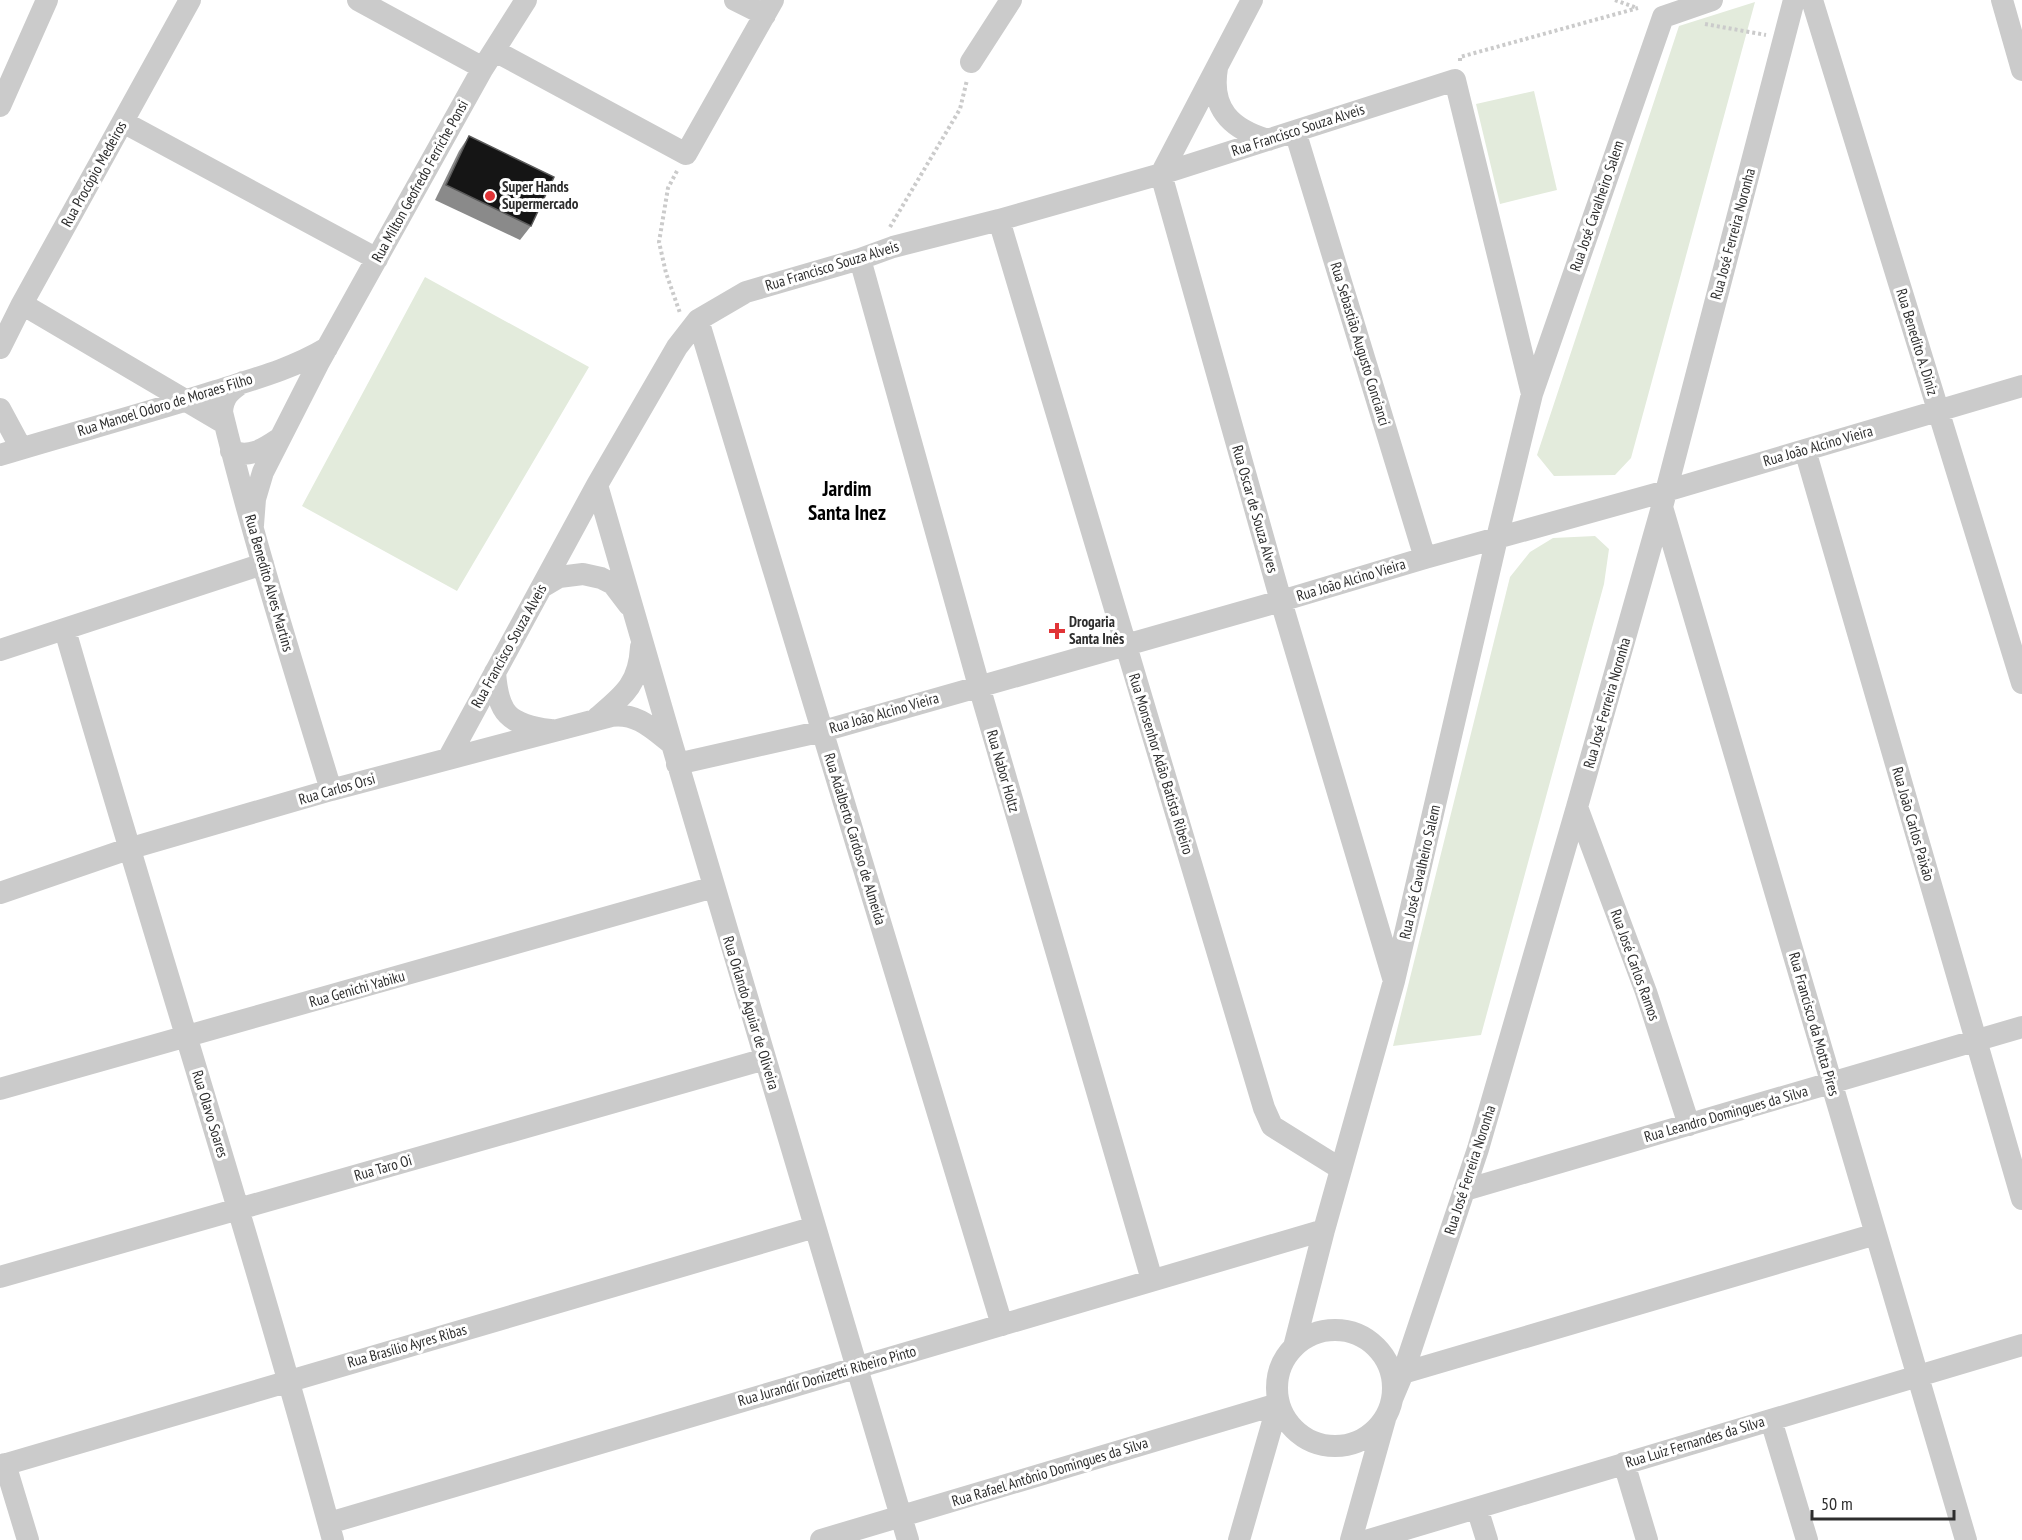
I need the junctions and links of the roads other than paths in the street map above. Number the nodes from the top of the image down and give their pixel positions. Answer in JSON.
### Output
{"nodes":[{"id":1,"x":47,"y":0,"type":"edge"},
{"id":2,"x":190,"y":0,"type":"edge"},
{"id":3,"x":358,"y":0,"type":"edge"},
{"id":4,"x":526,"y":0,"type":"edge"},
{"id":5,"x":735,"y":0,"type":"edge"},
{"id":6,"x":1011,"y":0,"type":"edge"},
{"id":7,"x":1252,"y":0,"type":"edge"},
{"id":8,"x":1712,"y":0,"type":"edge"},
{"id":9,"x":1794,"y":0,"type":"edge"},
{"id":10,"x":1812,"y":0,"type":"edge"},
{"id":11,"x":2002,"y":0,"type":"edge"},
{"id":12,"x":769,"y":7,"type":"edge"},
{"id":13,"x":489,"y":60,"type":"junction"},
{"id":14,"x":971,"y":62,"type":"road end"},
{"id":15,"x":1217,"y":67,"type":"junction"},
{"id":16,"x":2022,"y":70,"type":"edge"},
{"id":17,"x":7,"y":75,"type":"edge"},
{"id":18,"x":1455,"y":80,"type":"joint"},
{"id":19,"x":0,"y":106,"type":"edge"},
{"id":20,"x":123,"y":122,"type":"junction"},
{"id":21,"x":1295,"y":131,"type":"junction"},
{"id":22,"x":1268,"y":140,"type":"junction"},
{"id":23,"x":1161,"y":174,"type":"junction"},
{"id":24,"x":999,"y":220,"type":"junction"},
{"id":25,"x":869,"y":256,"type":"junction"},
{"id":26,"x":377,"y":259,"type":"junction"},
{"id":27,"x":22,"y":304,"type":"junction"},
{"id":28,"x":693,"y":326,"type":"junction"},
{"id":29,"x":0,"y":348,"type":"edge"},
{"id":30,"x":317,"y":365,"type":"junction"},
{"id":31,"x":288,"y":367,"type":"junction"},
{"id":32,"x":243,"y":382,"type":"junction"},
{"id":33,"x":2022,"y":386,"type":"edge"},
{"id":34,"x":1532,"y":394,"type":"junction"},
{"id":35,"x":185,"y":401,"type":"junction"},
{"id":36,"x":0,"y":409,"type":"edge"},
{"id":37,"x":1938,"y":411,"type":"junction"},
{"id":38,"x":224,"y":423,"type":"junction"},
{"id":39,"x":280,"y":438,"type":"junction"},
{"id":40,"x":1805,"y":450,"type":"junction"},
{"id":41,"x":10,"y":451,"type":"edge"},
{"id":42,"x":231,"y":451,"type":"junction"},
{"id":43,"x":597,"y":484,"type":"junction"},
{"id":44,"x":1664,"y":499,"type":"junction"},
{"id":45,"x":253,"y":525,"type":"junction"},
{"id":46,"x":1497,"y":538,"type":"junction"},
{"id":47,"x":1425,"y":558,"type":"junction"},
{"id":48,"x":263,"y":564,"type":"junction"},
{"id":49,"x":542,"y":587,"type":"junction"},
{"id":50,"x":1281,"y":601,"type":"junction"},
{"id":51,"x":634,"y":611,"type":"junction"},
{"id":52,"x":65,"y":630,"type":"junction"},
{"id":53,"x":642,"y":640,"type":"junction"},
{"id":54,"x":1126,"y":645,"type":"junction"},
{"id":55,"x":0,"y":650,"type":"edge"},
{"id":56,"x":495,"y":672,"type":"junction"},
{"id":57,"x":2022,"y":683,"type":"edge"},
{"id":58,"x":979,"y":687,"type":"junction"},
{"id":59,"x":595,"y":720,"type":"junction"},
{"id":60,"x":556,"y":730,"type":"junction"},
{"id":61,"x":822,"y":731,"type":"junction"},
{"id":62,"x":675,"y":754,"type":"junction"},
{"id":63,"x":448,"y":759,"type":"junction"},
{"id":64,"x":331,"y":790,"type":"junction"},
{"id":65,"x":1577,"y":807,"type":"junction"},
{"id":66,"x":128,"y":849,"type":"junction"},
{"id":67,"x":714,"y":887,"type":"junction"},
{"id":68,"x":0,"y":893,"type":"edge"},
{"id":69,"x":1395,"y":981,"type":"junction"},
{"id":70,"x":2022,"y":1027,"type":"edge"},
{"id":71,"x":187,"y":1037,"type":"junction"},
{"id":72,"x":1976,"y":1041,"type":"junction"},
{"id":73,"x":765,"y":1059,"type":"junction"},
{"id":74,"x":1832,"y":1083,"type":"junction"},
{"id":75,"x":0,"y":1089,"type":"edge"},
{"id":76,"x":1689,"y":1125,"type":"junction"},
{"id":77,"x":1341,"y":1169,"type":"junction"},
{"id":78,"x":1465,"y":1190,"type":"junction"},
{"id":79,"x":2022,"y":1198,"type":"edge"},
{"id":80,"x":238,"y":1209,"type":"junction"},
{"id":81,"x":815,"y":1227,"type":"junction"},
{"id":82,"x":1324,"y":1230,"type":"junction"},
{"id":83,"x":1876,"y":1234,"type":"junction"},
{"id":84,"x":0,"y":1277,"type":"edge"},
{"id":85,"x":1152,"y":1280,"type":"junction"},
{"id":86,"x":1002,"y":1325,"type":"junction"},
{"id":87,"x":2022,"y":1345,"type":"edge"},
{"id":88,"x":1294,"y":1347,"type":"junction"},
{"id":89,"x":856,"y":1368,"type":"junction"},
{"id":90,"x":1403,"y":1373,"type":"junction"},
{"id":91,"x":1918,"y":1376,"type":"junction"},
{"id":92,"x":290,"y":1381,"type":"junction"},
{"id":93,"x":1278,"y":1404,"type":"junction"},
{"id":94,"x":1389,"y":1407,"type":"junction"},
{"id":95,"x":1771,"y":1420,"type":"junction"},
{"id":96,"x":1624,"y":1464,"type":"junction"},
{"id":97,"x":3,"y":1465,"type":"edge"},
{"id":98,"x":1477,"y":1508,"type":"junction"},
{"id":99,"x":901,"y":1516,"type":"junction"},
{"id":100,"x":331,"y":1532,"type":"edge"},
{"id":101,"x":27,"y":1540,"type":"edge"},
{"id":102,"x":821,"y":1540,"type":"edge"},
{"id":103,"x":908,"y":1540,"type":"edge"},
{"id":104,"x":1239,"y":1540,"type":"edge"},
{"id":105,"x":1351,"y":1540,"type":"edge"},
{"id":106,"x":1369,"y":1540,"type":"edge"},
{"id":107,"x":1487,"y":1540,"type":"edge"},
{"id":108,"x":1647,"y":1540,"type":"edge"},
{"id":109,"x":1807,"y":1540,"type":"edge"},
{"id":110,"x":1966,"y":1540,"type":"edge"}],
"edges":[{"from":1,"to":17,"type":"street"},
{"from":2,"to":20,"type":"street","name":"Rua Procópio Medeiros"},
{"from":3,"to":13,"type":"street"},
{"from":4,"to":13,"type":"street","name":"Rua Milton Geofredo Ferriche Ponsi"},
{"from":5,"to":12,"type":"street"},
{"from":6,"to":14,"type":"street"},
{"from":7,"to":15,"type":"street"},
{"from":8,"to":34,"type":"street","name":"Rua José Cavalheiro Salem"},
{"from":9,"to":44,"type":"street","name":"Rua José Ferreira Noronha"},
{"from":10,"to":37,"type":"street","name":"Rua Benedito A. Diniz"},
{"from":11,"to":16,"type":"street"},
{"from":12,"to":13,"type":"street"},
{"from":13,"to":26,"type":"street","name":"Rua Milton Geofredo Ferriche Ponsi"},
{"from":15,"to":22,"type":"street"},
{"from":15,"to":23,"type":"street"},
{"from":17,"to":19,"type":"street"},
{"from":18,"to":21,"type":"street","name":"Rua Francisco Souza Alveis"},
{"from":18,"to":34,"type":"street","name":"Rua José Cavalheiro Salem"},
{"from":20,"to":26,"type":"street"},
{"from":20,"to":27,"type":"street","name":"Rua Procópio Medeiros"},
{"from":21,"to":22,"type":"street","name":"Rua Francisco Souza Alveis"},
{"from":21,"to":47,"type":"street","name":"Rua Sebastião Augusto Concianci"},
{"from":22,"to":23,"type":"street","name":"Rua Francisco Souza Alveis"},
{"from":23,"to":24,"type":"street","name":"Rua Francisco Souza Alveis"},
{"from":23,"to":50,"type":"street","name":"Rua Oscar de Souza Alves"},
{"from":24,"to":25,"type":"street","name":"Rua Francisco Souza Alveis"},
{"from":24,"to":54,"type":"street","name":"Rua Monsenhor Adão Batista Ribeiro"},
{"from":25,"to":28,"type":"street","name":"Rua Francisco Souza Alveis"},
{"from":25,"to":58,"type":"street","name":"Rua Nabor Holtz"},
{"from":26,"to":30,"type":"street","name":"Rua Milton Geofredo Ferriche Ponsi"},
{"from":27,"to":29,"type":"street","name":"Rua Procópio Medeiros"},
{"from":27,"to":35,"type":"street"},
{"from":28,"to":43,"type":"street","name":"Rua Francisco Souza Alveis"},
{"from":28,"to":61,"type":"street","name":"Rua Adalberto Cardoso de Almeida"},
{"from":30,"to":31,"type":"street"},
{"from":30,"to":31,"type":"street","name":"Rua Manoel Odoro de Moraes Filho"},
{"from":30,"to":39,"type":"street","name":"Rua Milton Geofredo Ferriche Ponsi"},
{"from":31,"to":32,"type":"street","name":"Rua Manoel Odoro de Moraes Filho"},
{"from":32,"to":35,"type":"street","name":"Rua Manoel Odoro de Moraes Filho"},
{"from":32,"to":38,"type":"street","name":"Rua Benedito Alves Martins"},
{"from":33,"to":37,"type":"street","name":"Rua João Alcino Vieira"},
{"from":34,"to":46,"type":"street","name":"Rua José Cavalheiro Salem"},
{"from":35,"to":38,"type":"street"},
{"from":35,"to":41,"type":"street","name":"Rua Manoel Odoro de Moraes Filho"},
{"from":36,"to":41,"type":"street"},
{"from":37,"to":40,"type":"street","name":"Rua João Alcino Vieira"},
{"from":37,"to":57,"type":"street","name":"Rua Benedito A. Diniz"},
{"from":38,"to":42,"type":"street","name":"Rua Benedito Alves Martins"},
{"from":39,"to":42,"type":"street"},
{"from":39,"to":45,"type":"street","name":"Rua Milton Geofredo Ferriche Ponsi"},
{"from":40,"to":44,"type":"street","name":"Rua João Alcino Vieira"},
{"from":40,"to":72,"type":"street","name":"Rua João Carlos Paixão"},
{"from":42,"to":45,"type":"street","name":"Rua Benedito Alves Martins"},
{"from":43,"to":49,"type":"street","name":"Rua Francisco Souza Alveis"},
{"from":43,"to":51,"type":"street","name":"Rua Orlando Aguiar de Oliveira"},
{"from":44,"to":46,"type":"street","name":"Rua João Alcino Vieira"},
{"from":44,"to":65,"type":"street","name":"Rua José Ferreira Noronha"},
{"from":44,"to":74,"type":"street","name":"Rua Francisco da Motta Pires"},
{"from":45,"to":48,"type":"street","name":"Rua Benedito Alves Martins"},
{"from":46,"to":47,"type":"street","name":"Rua João Alcino Vieira"},
{"from":46,"to":69,"type":"street","name":"Rua José Cavalheiro Salem"},
{"from":47,"to":50,"type":"street","name":"Rua João Alcino Vieira"},
{"from":48,"to":52,"type":"street"},
{"from":48,"to":64,"type":"street","name":"Rua Benedito Alves Martins"},
{"from":49,"to":51,"type":"street"},
{"from":49,"to":56,"type":"street","name":"Rua Francisco Souza Alveis"},
{"from":50,"to":54,"type":"street","name":"Rua João Alcino Vieira"},
{"from":50,"to":69,"type":"street","name":"Rua Oscar de Souza Alves"},
{"from":51,"to":53,"type":"street","name":"Rua Orlando Aguiar de Oliveira"},
{"from":52,"to":55,"type":"street"},
{"from":52,"to":66,"type":"street","name":"Rua Olavo Soares"},
{"from":53,"to":59,"type":"street"},
{"from":53,"to":62,"type":"street","name":"Rua Orlando Aguiar de Oliveira"},
{"from":54,"to":58,"type":"street","name":"Rua João Alcino Vieira"},
{"from":54,"to":77,"type":"street","name":"Rua Monsenhor Adão Batista Ribeiro"},
{"from":56,"to":60,"type":"street"},
{"from":56,"to":63,"type":"street","name":"Rua Francisco Souza Alveis"},
{"from":58,"to":61,"type":"street","name":"Rua João Alcino Vieira"},
{"from":58,"to":85,"type":"street","name":"Rua Nabor Holtz"},
{"from":59,"to":60,"type":"street","name":"Rua Carlos Orsi"},
{"from":59,"to":62,"type":"street","name":"Rua Carlos Orsi"},
{"from":60,"to":63,"type":"street","name":"Rua Carlos Orsi"},
{"from":61,"to":62,"type":"street","name":"Rua João Alcino Vieira"},
{"from":61,"to":86,"type":"street","name":"Rua Adalberto Cardoso de Almeida"},
{"from":62,"to":67,"type":"street","name":"Rua Orlando Aguiar de Oliveira"},
{"from":63,"to":64,"type":"street","name":"Rua Carlos Orsi"},
{"from":64,"to":66,"type":"street","name":"Rua Carlos Orsi"},
{"from":65,"to":76,"type":"street","name":"Rua José Carlos Ramos"},
{"from":65,"to":78,"type":"street","name":"Rua José Ferreira Noronha"},
{"from":66,"to":68,"type":"street","name":"Rua Carlos Orsi"},
{"from":66,"to":71,"type":"street","name":"Rua Olavo Soares"},
{"from":67,"to":71,"type":"street","name":"Rua Genichi Yabiku"},
{"from":67,"to":73,"type":"street","name":"Rua Orlando Aguiar de Oliveira"},
{"from":69,"to":77,"type":"street","name":"Rua José Cavalheiro Salem"},
{"from":70,"to":72,"type":"street","name":"Rua Leandro Domingues da Silva"},
{"from":71,"to":75,"type":"street","name":"Rua Genichi Yabiku"},
{"from":71,"to":80,"type":"street","name":"Rua Olavo Soares"},
{"from":72,"to":74,"type":"street","name":"Rua Leandro Domingues da Silva"},
{"from":72,"to":79,"type":"street","name":"Rua João Carlos Paixão"},
{"from":73,"to":80,"type":"street","name":"Rua Taro Oi"},
{"from":73,"to":81,"type":"street","name":"Rua Orlando Aguiar de Oliveira"},
{"from":74,"to":76,"type":"street","name":"Rua Leandro Domingues da Silva"},
{"from":74,"to":83,"type":"street","name":"Rua Francisco da Motta Pires"},
{"from":76,"to":78,"type":"street","name":"Rua Leandro Domingues da Silva"},
{"from":77,"to":82,"type":"street","name":"Rua José Cavalheiro Salem"},
{"from":78,"to":90,"type":"street","name":"Rua José Ferreira Noronha"},
{"from":80,"to":84,"type":"street","name":"Rua Taro Oi"},
{"from":80,"to":92,"type":"street","name":"Rua Olavo Soares"},
{"from":81,"to":89,"type":"street","name":"Rua Orlando Aguiar de Oliveira"},
{"from":81,"to":92,"type":"street","name":"Rua Brasílio Ayres Ribas"},
{"from":82,"to":85,"type":"street","name":"Rua Jurandir Donizetti Ribeiro Pinto"},
{"from":82,"to":88,"type":"street","name":"Rua José Cavalheiro Salem"},
{"from":83,"to":90,"type":"street"},
{"from":83,"to":91,"type":"street","name":"Rua Francisco da Motta Pires"},
{"from":85,"to":86,"type":"street","name":"Rua Jurandir Donizetti Ribeiro Pinto"},
{"from":86,"to":89,"type":"street","name":"Rua Jurandir Donizetti Ribeiro Pinto"},
{"from":87,"to":91,"type":"street","name":"Rua Luiz Fernandes da Silva"},
{"from":88,"to":93,"type":"street"},
{"from":88,"to":94,"type":"street"},
{"from":89,"to":99,"type":"street","name":"Rua Orlando Aguiar de Oliveira"},
{"from":89,"to":100,"type":"street","name":"Rua Jurandir Donizetti Ribeiro Pinto"},
{"from":90,"to":94,"type":"street","name":"Rua José Ferreira Noronha"},
{"from":91,"to":95,"type":"street","name":"Rua Luiz Fernandes da Silva"},
{"from":91,"to":110,"type":"street","name":"Rua Francisco da Motta Pires"},
{"from":92,"to":97,"type":"street","name":"Rua Brasílio Ayres Ribas"},
{"from":92,"to":100,"type":"street","name":"Rua Olavo Soares"},
{"from":93,"to":94,"type":"street"},
{"from":93,"to":99,"type":"street","name":"Rua Rafael Antônio Domingues da Silva"},
{"from":93,"to":104,"type":"street"},
{"from":94,"to":105,"type":"street","name":"Rua José Ferreira Noronha"},
{"from":95,"to":96,"type":"street","name":"Rua Luiz Fernandes da Silva"},
{"from":95,"to":109,"type":"street"},
{"from":96,"to":98,"type":"street","name":"Rua Luiz Fernandes da Silva"},
{"from":96,"to":108,"type":"street"},
{"from":97,"to":101,"type":"street"},
{"from":98,"to":106,"type":"street","name":"Rua Luiz Fernandes da Silva"},
{"from":98,"to":107,"type":"street"},
{"from":99,"to":102,"type":"street","name":"Rua Rafael Antônio Domingues da Silva"},
{"from":99,"to":103,"type":"street","name":"Rua Orlando Aguiar de Oliveira"}]}
